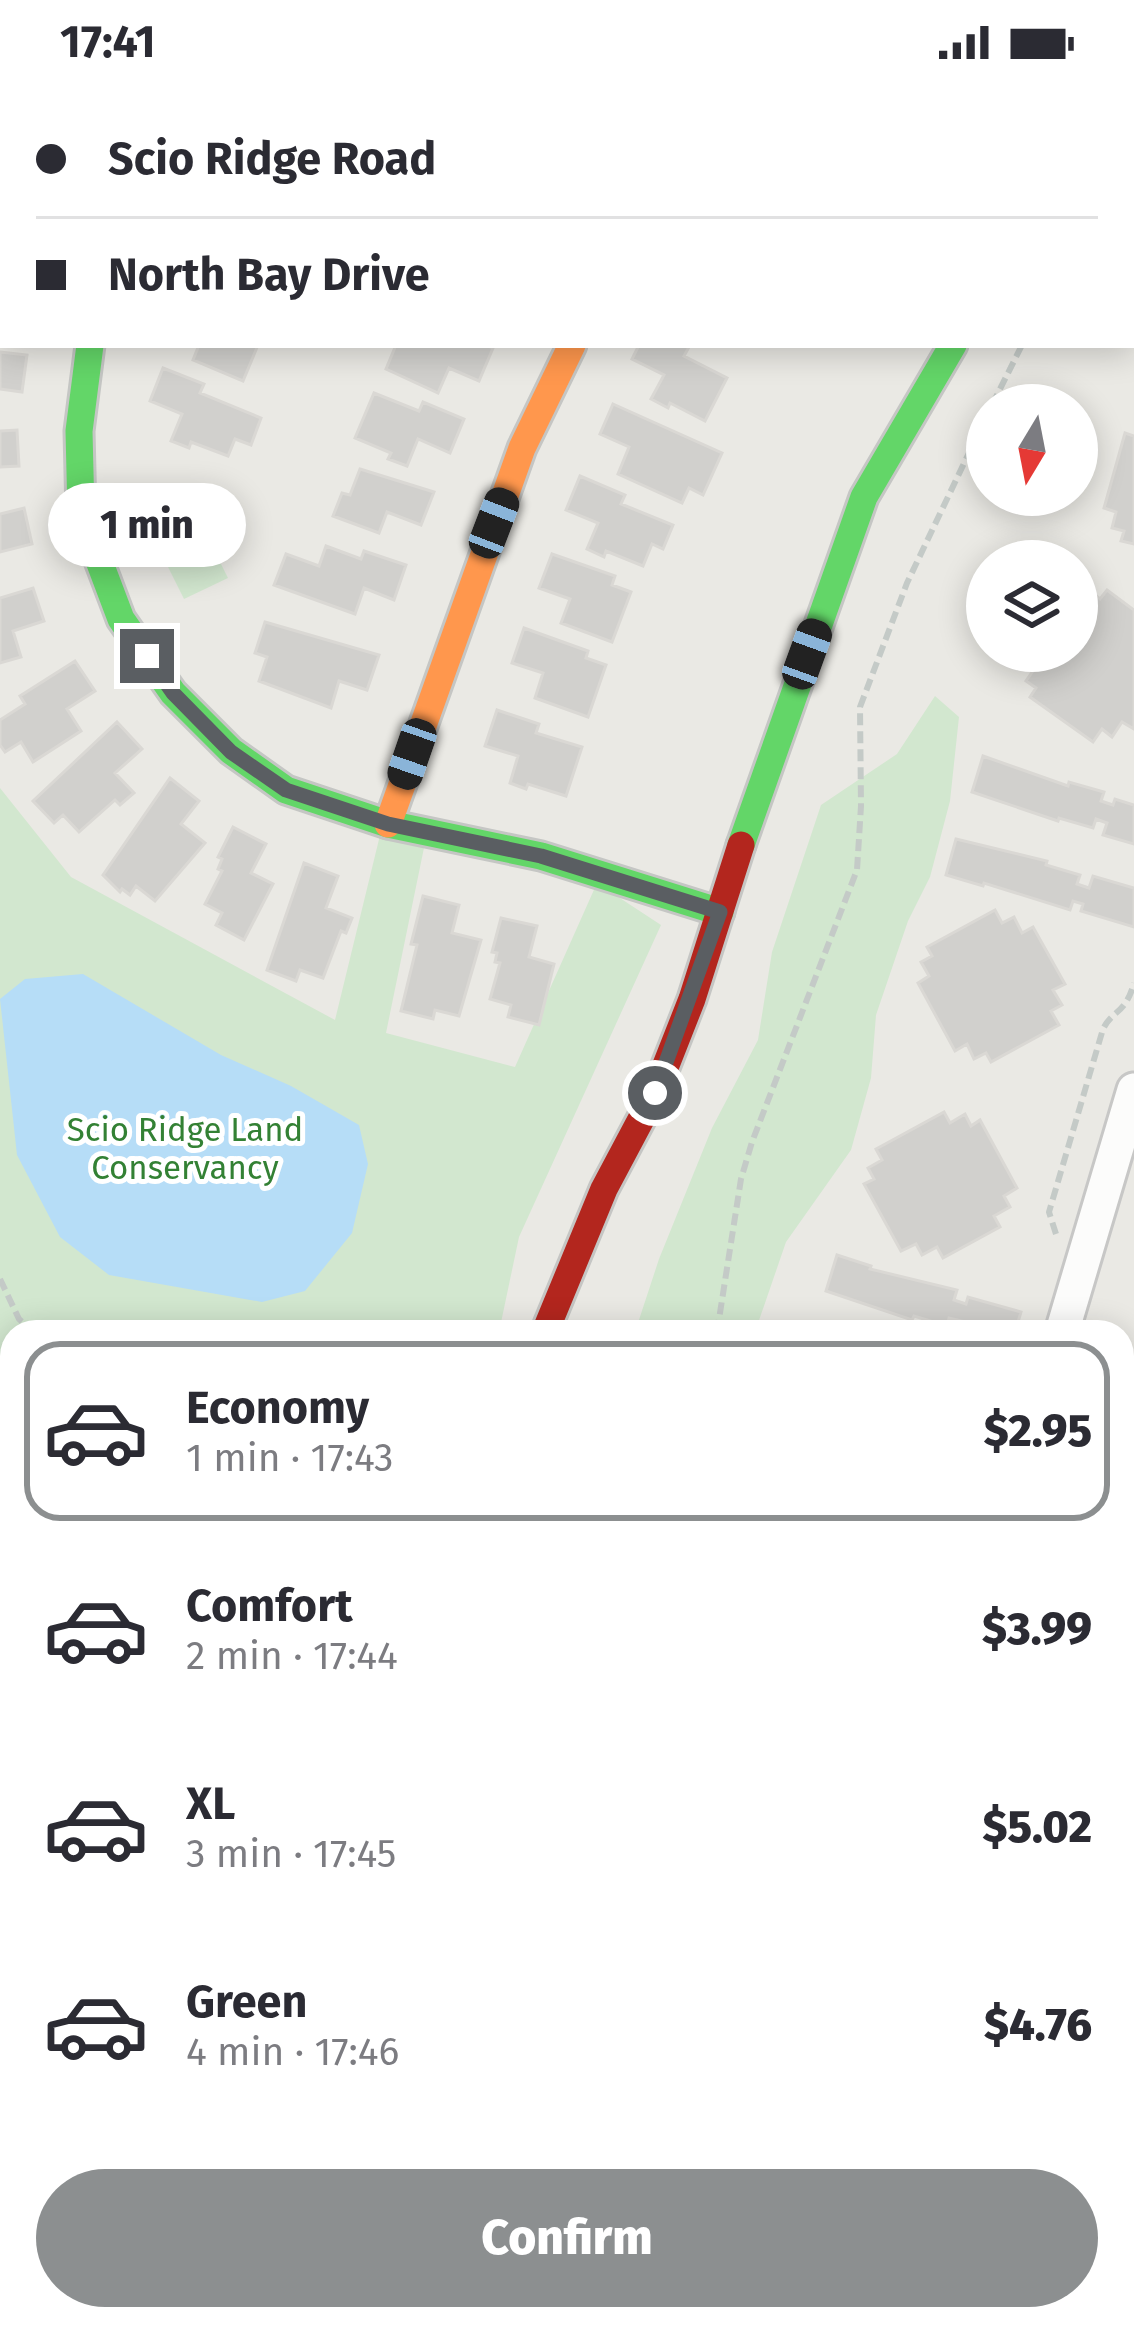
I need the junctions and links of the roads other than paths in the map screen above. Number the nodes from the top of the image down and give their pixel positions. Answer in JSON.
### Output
{"nodes":[{"id":1,"x":90,"y":348,"type":"edge"},
{"id":2,"x":571,"y":348,"type":"edge"},
{"id":3,"x":950,"y":348,"type":"edge"},
{"id":4,"x":388,"y":824,"type":"junction"},
{"id":5,"x":720,"y":912,"type":"junction"},
{"id":6,"x":1134,"y":1090,"type":"edge"},
{"id":7,"x":550,"y":1320,"type":"edge"},
{"id":8,"x":1066,"y":1320,"type":"edge"}],
"edges":[{"from":1,"to":4,"type":"street"},
{"from":2,"to":4,"type":"street"},
{"from":3,"to":5,"type":"street"},
{"from":4,"to":5,"type":"street"},
{"from":5,"to":7,"type":"street"},
{"from":6,"to":8,"type":"street"}]}
